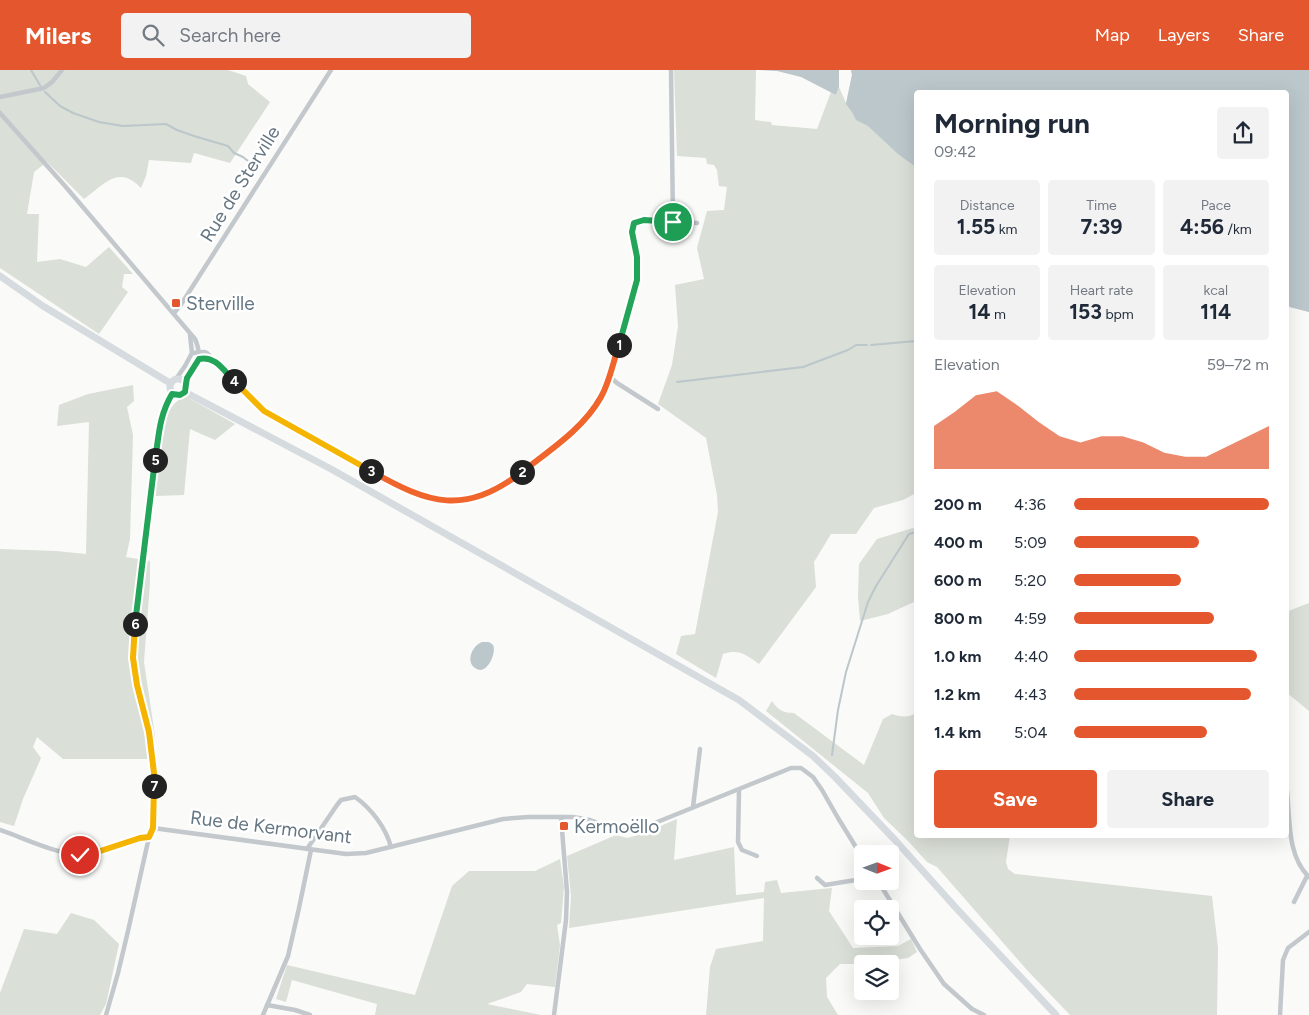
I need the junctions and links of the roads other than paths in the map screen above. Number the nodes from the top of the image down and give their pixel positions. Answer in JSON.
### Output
{"nodes":[{"id":1,"x":62,"y":70,"type":"edge"},
{"id":2,"x":331,"y":70,"type":"edge"},
{"id":3,"x":671,"y":70,"type":"edge"},
{"id":4,"x":0,"y":97,"type":"edge"},
{"id":5,"x":0,"y":113,"type":"edge"},
{"id":6,"x":673,"y":222,"type":"junction"},
{"id":7,"x":697,"y":223,"type":"dead end"},
{"id":8,"x":0,"y":276,"type":"edge"},
{"id":9,"x":174,"y":313,"type":"junction"},
{"id":10,"x":190,"y":334,"type":"junction"},
{"id":11,"x":199,"y":352,"type":"junction"},
{"id":12,"x":192,"y":353,"type":"junction"},
{"id":13,"x":199,"y":359,"type":"junction"},
{"id":14,"x":215,"y":361,"type":"junction"},
{"id":15,"x":609,"y":376,"type":"junction"},
{"id":16,"x":173,"y":381,"type":"junction"},
{"id":17,"x":185,"y":388,"type":"junction"},
{"id":18,"x":172,"y":394,"type":"junction"},
{"id":19,"x":658,"y":409,"type":"dead end"},
{"id":20,"x":700,"y":749,"type":"dead end"},
{"id":21,"x":739,"y":790,"type":"junction"},
{"id":22,"x":693,"y":807,"type":"junction"},
{"id":23,"x":1289,"y":812,"type":"edge"},
{"id":24,"x":561,"y":817,"type":"junction"},
{"id":25,"x":153,"y":828,"type":"junction"},
{"id":26,"x":0,"y":830,"type":"edge"},
{"id":27,"x":149,"y":837,"type":"junction"},
{"id":28,"x":855,"y":845,"type":"edge"},
{"id":29,"x":391,"y":847,"type":"junction"},
{"id":30,"x":309,"y":850,"type":"junction"},
{"id":31,"x":757,"y":856,"type":"dead end"},
{"id":32,"x":1308,"y":876,"type":"edge"},
{"id":33,"x":817,"y":878,"type":"dead end"},
{"id":34,"x":854,"y":880,"type":"edge"},
{"id":35,"x":884,"y":890,"type":"edge"},
{"id":36,"x":1294,"y":902,"type":"dead end"},
{"id":37,"x":1309,"y":932,"type":"edge"},
{"id":38,"x":268,"y":1005,"type":"junction"},
{"id":39,"x":106,"y":1015,"type":"edge"},
{"id":40,"x":263,"y":1015,"type":"edge"},
{"id":41,"x":310,"y":1015,"type":"edge"},
{"id":42,"x":554,"y":1015,"type":"edge"},
{"id":43,"x":984,"y":1015,"type":"edge"},
{"id":44,"x":1056,"y":1015,"type":"edge"},
{"id":45,"x":1280,"y":1015,"type":"edge"}],
"edges":[{"from":1,"to":4,"type":"street"},
{"from":2,"to":9,"type":"street","name":"Rue de Sterville"},
{"from":3,"to":6,"type":"street"},
{"from":5,"to":9,"type":"street"},
{"from":6,"to":7,"type":"street"},
{"from":6,"to":15,"type":"street"},
{"from":8,"to":16,"type":"main road"},
{"from":9,"to":10,"type":"street"},
{"from":10,"to":11,"type":"street"},
{"from":10,"to":12,"type":"street"},
{"from":11,"to":12,"type":"street"},
{"from":11,"to":13,"type":"street"},
{"from":11,"to":14,"type":"street"},
{"from":12,"to":16,"type":"street"},
{"from":13,"to":14,"type":"street"},
{"from":13,"to":17,"type":"street"},
{"from":14,"to":15,"type":"street"},
{"from":15,"to":19,"type":"street"},
{"from":16,"to":17,"type":"main road"},
{"from":16,"to":18,"type":"main road"},
{"from":17,"to":18,"type":"main road"},
{"from":17,"to":44,"type":"main road"},
{"from":18,"to":25,"type":"street"},
{"from":20,"to":22,"type":"street"},
{"from":21,"to":22,"type":"street","name":"Rue de Kermorvant"},
{"from":21,"to":28,"type":"street","name":"Rue de Kermorvant"},
{"from":21,"to":31,"type":"street"},
{"from":22,"to":24,"type":"street","name":"Rue de Kermorvant"},
{"from":23,"to":32,"type":"street"},
{"from":24,"to":29,"type":"street","name":"Rue de Kermorvant"},
{"from":24,"to":42,"type":"street"},
{"from":25,"to":27,"type":"street"},
{"from":25,"to":30,"type":"street","name":"Rue de Kermorvant"},
{"from":26,"to":27,"type":"street"},
{"from":27,"to":39,"type":"street"},
{"from":29,"to":30,"type":"street","name":"Rue de Kermorvant"},
{"from":29,"to":30,"type":"street"},
{"from":30,"to":38,"type":"street"},
{"from":32,"to":36,"type":"street"},
{"from":33,"to":34,"type":"street"},
{"from":35,"to":43,"type":"street"},
{"from":37,"to":45,"type":"street"},
{"from":38,"to":40,"type":"street"},
{"from":38,"to":41,"type":"street"}]}
